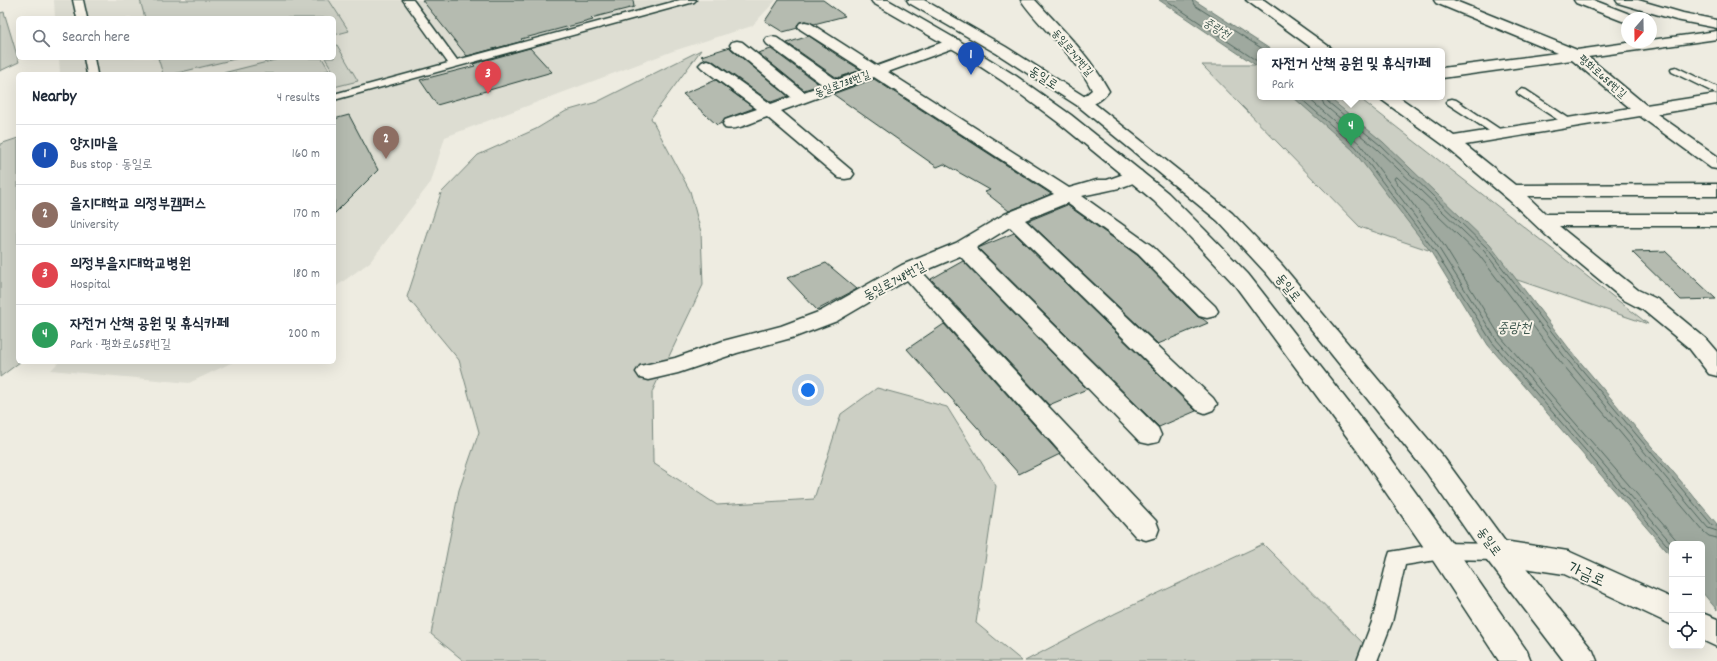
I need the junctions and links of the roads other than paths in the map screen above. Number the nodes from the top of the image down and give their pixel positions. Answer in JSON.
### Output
{"nodes":[{"id":1,"x":78,"y":0,"type":"edge"},
{"id":2,"x":398,"y":0,"type":"edge"},
{"id":3,"x":408,"y":0,"type":"edge"},
{"id":4,"x":691,"y":0,"type":"edge"},
{"id":5,"x":878,"y":0,"type":"edge"},
{"id":6,"x":914,"y":0,"type":"edge"},
{"id":7,"x":1028,"y":0,"type":"edge"},
{"id":8,"x":1441,"y":0,"type":"edge"},
{"id":9,"x":1581,"y":0,"type":"edge"},
{"id":10,"x":1623,"y":0,"type":"edge"},
{"id":11,"x":1261,"y":1,"type":"edge"},
{"id":12,"x":82,"y":16,"type":"edge"},
{"id":13,"x":1621,"y":16,"type":"edge"},
{"id":14,"x":420,"y":17,"type":"junction"},
{"id":15,"x":1717,"y":24,"type":"edge"},
{"id":16,"x":806,"y":26,"type":"dead end"},
{"id":17,"x":1658,"y":30,"type":"dead end"},
{"id":18,"x":1717,"y":35,"type":"edge"},
{"id":19,"x":1684,"y":40,"type":"junction"},
{"id":20,"x":772,"y":41,"type":"dead end"},
{"id":21,"x":954,"y":43,"type":"junction"},
{"id":22,"x":737,"y":45,"type":"dead end"},
{"id":23,"x":1322,"y":48,"type":"edge"},
{"id":24,"x":1576,"y":55,"type":"junction"},
{"id":25,"x":90,"y":60,"type":"edge"},
{"id":26,"x":454,"y":64,"type":"junction"},
{"id":27,"x":708,"y":65,"type":"dead end"},
{"id":28,"x":1676,"y":70,"type":"dead end"},
{"id":29,"x":876,"y":71,"type":"junction"},
{"id":30,"x":92,"y":72,"type":"edge"},
{"id":31,"x":1445,"y":73,"type":"edge"},
{"id":32,"x":836,"y":86,"type":"junction"},
{"id":33,"x":1717,"y":91,"type":"edge"},
{"id":34,"x":1522,"y":92,"type":"dead end"},
{"id":35,"x":336,"y":96,"type":"edge"},
{"id":36,"x":802,"y":98,"type":"junction"},
{"id":37,"x":1717,"y":99,"type":"edge"},
{"id":38,"x":1392,"y":100,"type":"edge"},
{"id":39,"x":1452,"y":102,"type":"dead end"},
{"id":40,"x":1084,"y":103,"type":"junction"},
{"id":41,"x":769,"y":110,"type":"junction"},
{"id":42,"x":1643,"y":111,"type":"junction"},
{"id":43,"x":1570,"y":123,"type":"junction"},
{"id":44,"x":731,"y":124,"type":"dead end"},
{"id":45,"x":1501,"y":134,"type":"junction"},
{"id":46,"x":1451,"y":142,"type":"junction"},
{"id":47,"x":1717,"y":164,"type":"edge"},
{"id":48,"x":845,"y":174,"type":"dead end"},
{"id":49,"x":1135,"y":175,"type":"junction"},
{"id":50,"x":1717,"y":190,"type":"edge"},
{"id":51,"x":1509,"y":191,"type":"junction"},
{"id":52,"x":1068,"y":195,"type":"junction"},
{"id":53,"x":1012,"y":218,"type":"junction"},
{"id":54,"x":1541,"y":220,"type":"junction"},
{"id":55,"x":1717,"y":220,"type":"edge"},
{"id":56,"x":963,"y":247,"type":"junction"},
{"id":57,"x":909,"y":270,"type":"junction"},
{"id":58,"x":1207,"y":311,"type":"dead end"},
{"id":59,"x":1717,"y":368,"type":"edge"},
{"id":60,"x":648,"y":372,"type":"dead end"},
{"id":61,"x":1205,"y":404,"type":"dead end"},
{"id":62,"x":1149,"y":435,"type":"dead end"},
{"id":63,"x":1146,"y":529,"type":"dead end"},
{"id":64,"x":1442,"y":551,"type":"junction"},
{"id":65,"x":1497,"y":552,"type":"junction"},
{"id":66,"x":1669,"y":611,"type":"edge"},
{"id":67,"x":1705,"y":627,"type":"edge"},
{"id":68,"x":1717,"y":633,"type":"edge"},
{"id":69,"x":1367,"y":661,"type":"edge"},
{"id":70,"x":1516,"y":661,"type":"edge"},
{"id":71,"x":1582,"y":661,"type":"edge"}],
"edges":[{"from":1,"to":12,"type":"lane"},
{"from":2,"to":14,"type":"lane"},
{"from":3,"to":14,"type":"lane"},
{"from":4,"to":26,"type":"lane"},
{"from":5,"to":21,"type":"street","name":"동일로"},
{"from":6,"to":40,"type":"street","name":"동일로"},
{"from":7,"to":40,"type":"street","name":"동일로747번길"},
{"from":8,"to":24,"type":"street"},
{"from":9,"to":13,"type":"street"},
{"from":10,"to":15,"type":"street"},
{"from":11,"to":23,"type":"street"},
{"from":14,"to":26,"type":"lane"},
{"from":16,"to":29,"type":"street"},
{"from":17,"to":19,"type":"street"},
{"from":18,"to":19,"type":"street","name":"평화로658번길"},
{"from":19,"to":24,"type":"street","name":"평화로658번길"},
{"from":20,"to":32,"type":"street"},
{"from":21,"to":29,"type":"street","name":"동일로738번길"},
{"from":21,"to":49,"type":"street","name":"동일로"},
{"from":22,"to":36,"type":"street"},
{"from":24,"to":31,"type":"street"},
{"from":24,"to":42,"type":"street","name":"평화로658번길"},
{"from":25,"to":30,"type":"lane"},
{"from":26,"to":35,"type":"lane"},
{"from":27,"to":41,"type":"street"},
{"from":28,"to":33,"type":"lane"},
{"from":29,"to":32,"type":"street","name":"동일로738번길"},
{"from":29,"to":52,"type":"street"},
{"from":32,"to":36,"type":"street","name":"동일로738번길"},
{"from":34,"to":43,"type":"lane"},
{"from":36,"to":41,"type":"street","name":"동일로738번길"},
{"from":37,"to":42,"type":"street","name":"평화로658번길"},
{"from":38,"to":46,"type":"street"},
{"from":39,"to":45,"type":"lane"},
{"from":40,"to":65,"type":"street","name":"동일로"},
{"from":41,"to":44,"type":"street","name":"동일로738번길"},
{"from":41,"to":48,"type":"street"},
{"from":42,"to":43,"type":"street","name":"평화로658번길"},
{"from":42,"to":47,"type":"street","name":"평화로658번길"},
{"from":43,"to":45,"type":"street","name":"평화로658번길"},
{"from":45,"to":46,"type":"street","name":"평화로658번길"},
{"from":46,"to":51,"type":"street"},
{"from":49,"to":52,"type":"street","name":"동일로748번길"},
{"from":49,"to":64,"type":"street","name":"동일로"},
{"from":50,"to":51,"type":"street"},
{"from":51,"to":54,"type":"street"},
{"from":52,"to":53,"type":"street","name":"동일로748번길"},
{"from":52,"to":58,"type":"street"},
{"from":53,"to":56,"type":"street","name":"동일로748번길"},
{"from":53,"to":61,"type":"street"},
{"from":54,"to":55,"type":"street"},
{"from":54,"to":59,"type":"street"},
{"from":56,"to":57,"type":"street","name":"동일로748번길"},
{"from":56,"to":62,"type":"street"},
{"from":57,"to":60,"type":"street","name":"동일로748번길"},
{"from":57,"to":63,"type":"street"},
{"from":64,"to":65,"type":"lane"},
{"from":64,"to":69,"type":"lane"},
{"from":64,"to":70,"type":"street","name":"동일로"},
{"from":65,"to":66,"type":"street","name":"가금로"},
{"from":65,"to":71,"type":"street","name":"동일로"},
{"from":67,"to":68,"type":"street"}]}
